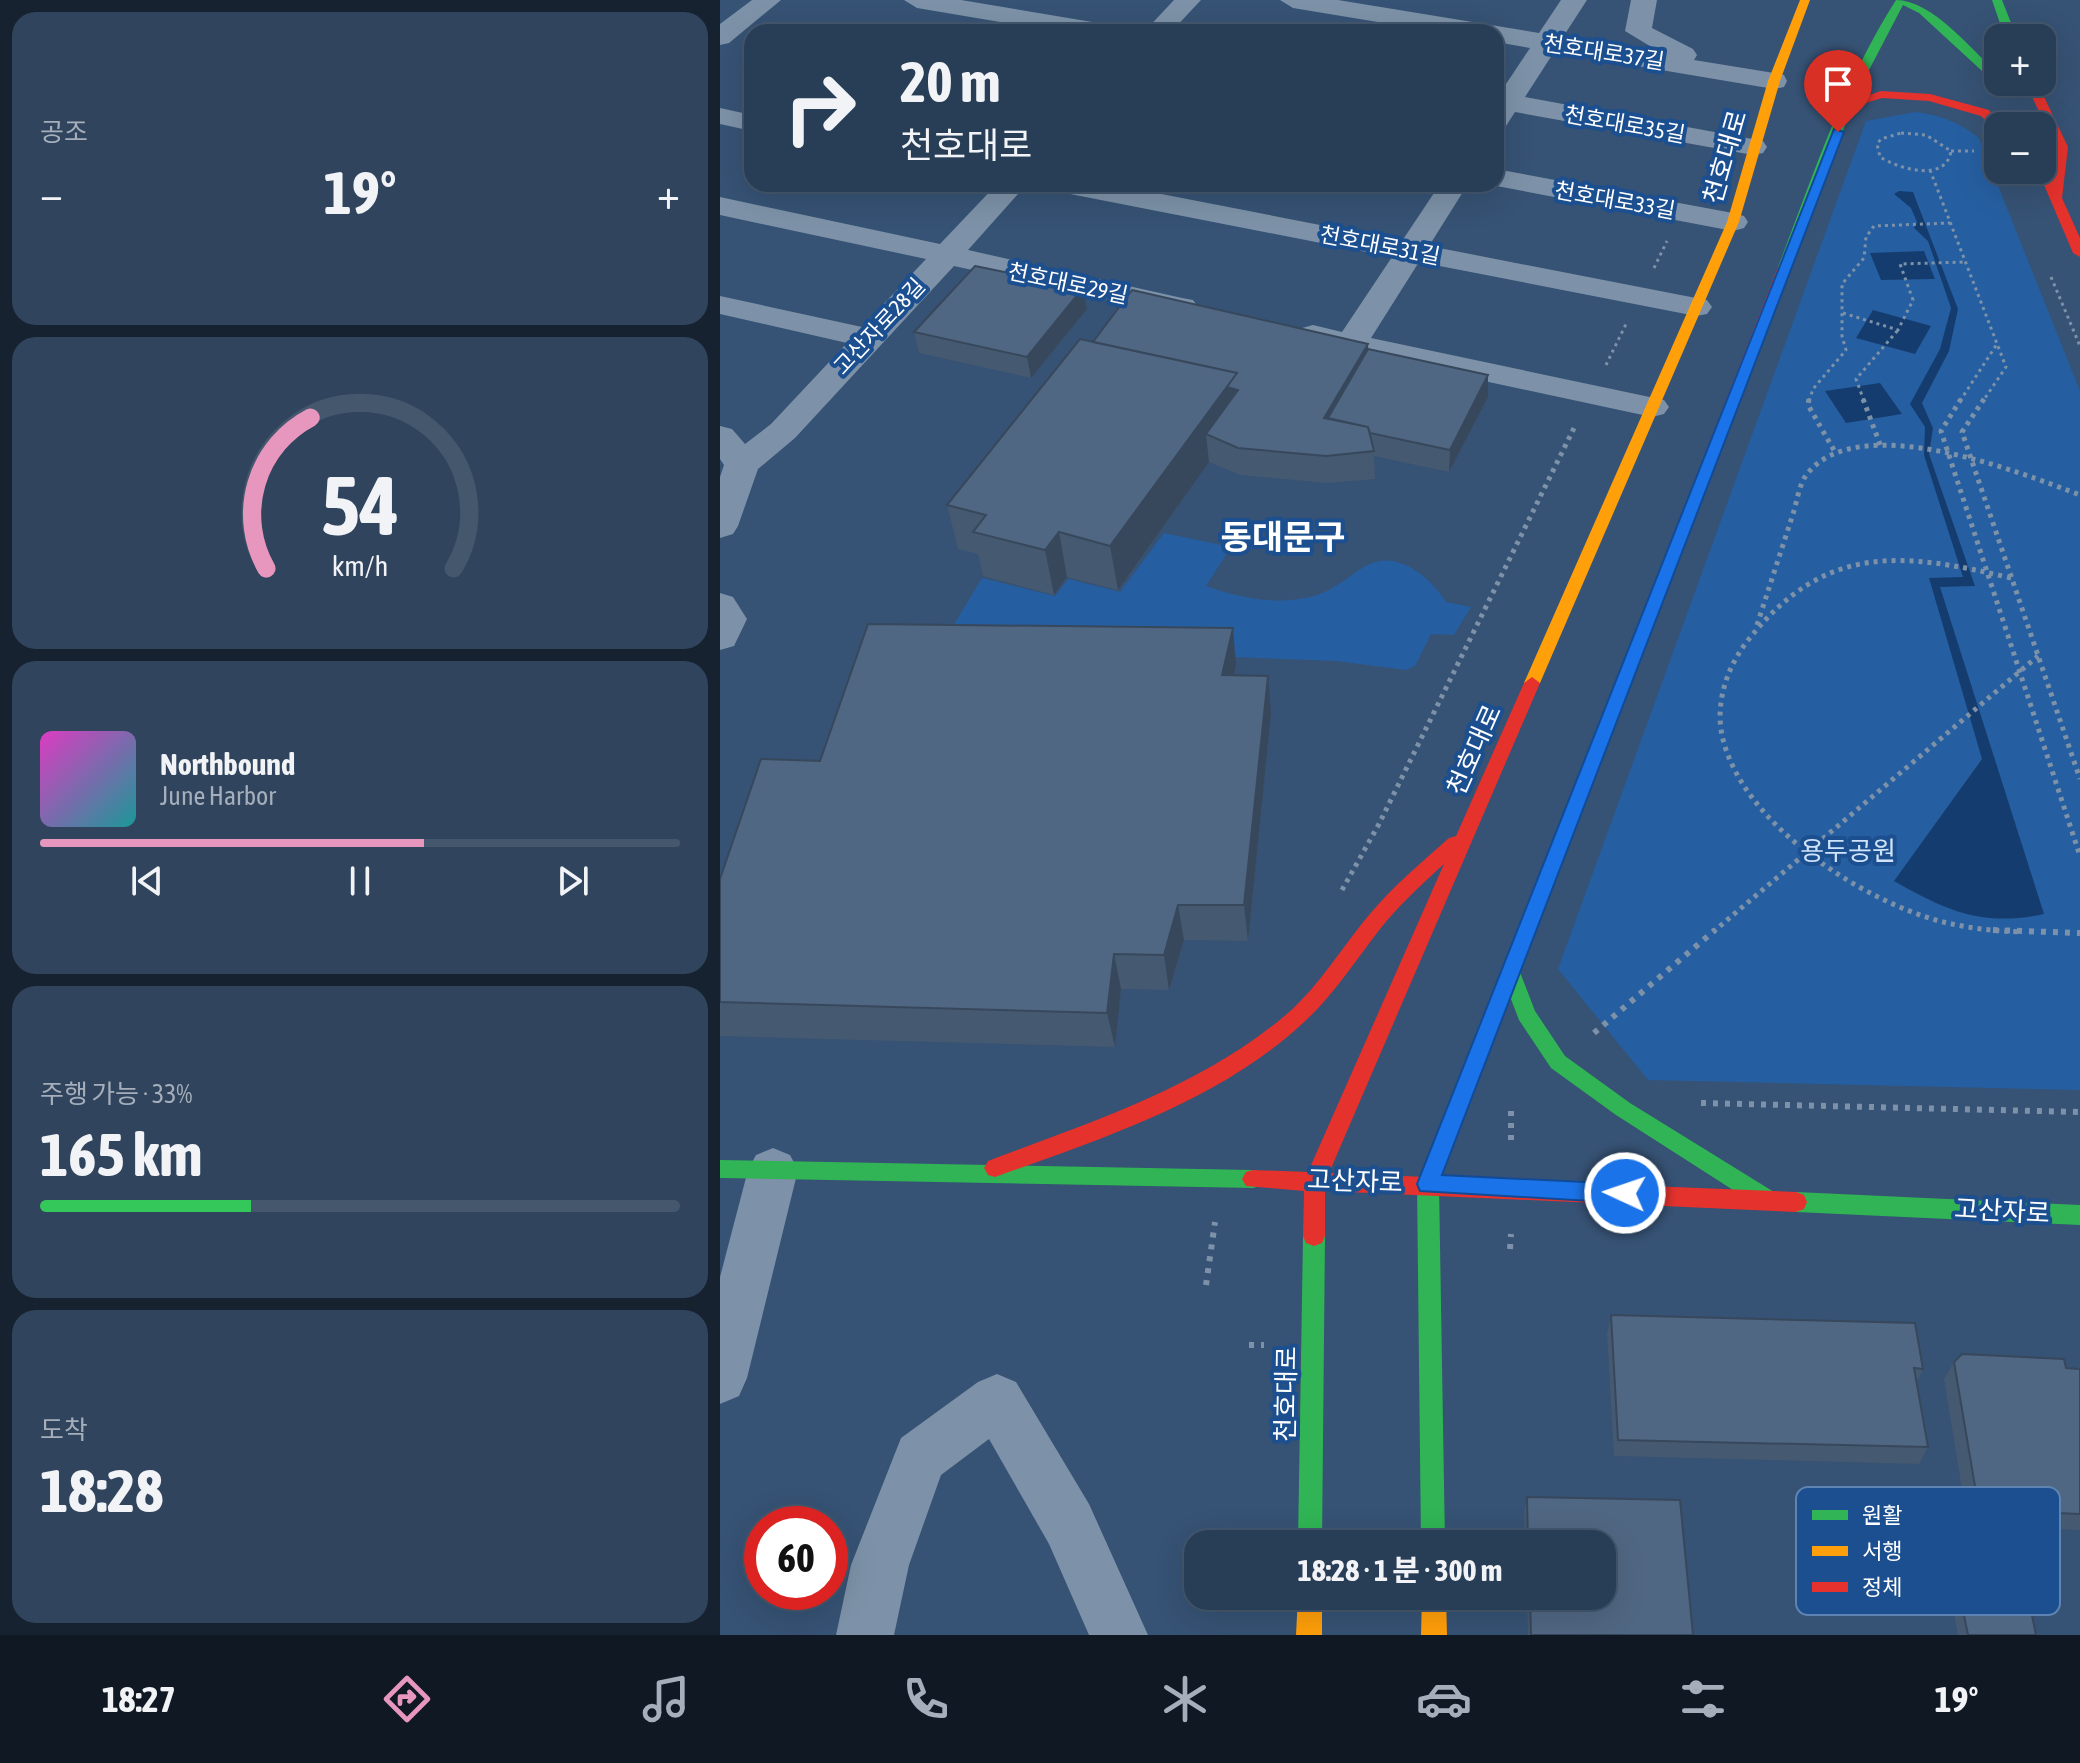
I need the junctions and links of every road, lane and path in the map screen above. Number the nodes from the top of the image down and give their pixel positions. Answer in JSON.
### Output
{"nodes":[{"id":1,"x":768,"y":0,"type":"edge"},
{"id":2,"x":917,"y":0,"type":"edge"},
{"id":3,"x":1188,"y":0,"type":"edge"},
{"id":4,"x":1293,"y":0,"type":"edge"},
{"id":5,"x":1574,"y":0,"type":"edge"},
{"id":6,"x":1644,"y":0,"type":"edge"},
{"id":7,"x":1805,"y":0,"type":"edge"},
{"id":8,"x":1902,"y":0,"type":"edge"},
{"id":9,"x":1997,"y":0,"type":"edge"},
{"id":10,"x":1057,"y":24,"type":"edge"},
{"id":11,"x":1165,"y":24,"type":"edge"},
{"id":12,"x":1436,"y":24,"type":"edge"},
{"id":13,"x":2006,"y":24,"type":"edge"},
{"id":14,"x":1504,"y":35,"type":"edge"},
{"id":15,"x":721,"y":36,"type":"edge"},
{"id":16,"x":744,"y":40,"type":"edge"},
{"id":17,"x":1546,"y":42,"type":"junction"},
{"id":18,"x":1984,"y":67,"type":"edge"},
{"id":19,"x":1712,"y":69,"type":"junction"},
{"id":20,"x":1774,"y":81,"type":"junction"},
{"id":21,"x":2009,"y":96,"type":"edge"},
{"id":22,"x":2038,"y":96,"type":"edge"},
{"id":23,"x":2012,"y":101,"type":"dead end"},
{"id":24,"x":1504,"y":102,"type":"edge"},
{"id":25,"x":1849,"y":104,"type":"junction"},
{"id":26,"x":1504,"y":109,"type":"edge"},
{"id":27,"x":1984,"y":113,"type":"edge"},
{"id":28,"x":720,"y":116,"type":"edge"},
{"id":29,"x":744,"y":121,"type":"edge"},
{"id":30,"x":1753,"y":147,"type":"junction"},
{"id":31,"x":1930,"y":170,"type":"junction"},
{"id":32,"x":1504,"y":179,"type":"edge"},
{"id":33,"x":2044,"y":184,"type":"edge"},
{"id":34,"x":2049,"y":184,"type":"edge"},
{"id":35,"x":1005,"y":192,"type":"edge"},
{"id":36,"x":1106,"y":192,"type":"edge"},
{"id":37,"x":1449,"y":192,"type":"edge"},
{"id":38,"x":2056,"y":199,"type":"junction"},
{"id":39,"x":720,"y":206,"type":"edge"},
{"id":40,"x":1733,"y":222,"type":"junction"},
{"id":41,"x":1950,"y":223,"type":"junction"},
{"id":42,"x":1411,"y":251,"type":"junction"},
{"id":43,"x":2080,"y":253,"type":"edge"},
{"id":44,"x":947,"y":254,"type":"junction"},
{"id":45,"x":1965,"y":262,"type":"junction"},
{"id":46,"x":720,"y":305,"type":"edge"},
{"id":47,"x":1696,"y":307,"type":"junction"},
{"id":48,"x":1212,"y":313,"type":"edge"},
{"id":49,"x":1843,"y":313,"type":"junction"},
{"id":50,"x":1289,"y":330,"type":"edge"},
{"id":51,"x":1898,"y":330,"type":"junction"},
{"id":52,"x":867,"y":338,"type":"junction"},
{"id":53,"x":1351,"y":343,"type":"junction"},
{"id":54,"x":1997,"y":344,"type":"junction"},
{"id":55,"x":1652,"y":407,"type":"junction"},
{"id":56,"x":720,"y":436,"type":"edge"},
{"id":57,"x":1881,"y":447,"type":"junction"},
{"id":58,"x":1835,"y":452,"type":"junction"},
{"id":59,"x":1949,"y":454,"type":"junction"},
{"id":60,"x":1971,"y":460,"type":"junction"},
{"id":61,"x":731,"y":464,"type":"edge"},
{"id":62,"x":2080,"y":495,"type":"edge"},
{"id":63,"x":720,"y":526,"type":"edge"},
{"id":64,"x":1987,"y":572,"type":"junction"},
{"id":65,"x":2011,"y":578,"type":"junction"},
{"id":66,"x":720,"y":606,"type":"edge"},
{"id":67,"x":1757,"y":626,"type":"junction"},
{"id":68,"x":720,"y":637,"type":"edge"},
{"id":69,"x":2038,"y":656,"type":"junction"},
{"id":70,"x":2020,"y":672,"type":"junction"},
{"id":71,"x":2080,"y":779,"type":"edge"},
{"id":72,"x":1468,"y":830,"type":"junction"},
{"id":73,"x":1808,"y":851,"type":"junction"},
{"id":74,"x":2080,"y":856,"type":"edge"},
{"id":75,"x":2080,"y":933,"type":"edge"},
{"id":76,"x":1511,"y":973,"type":"junction"},
{"id":77,"x":1593,"y":1034,"type":"dead end"},
{"id":78,"x":1692,"y":1103,"type":"dead end"},
{"id":79,"x":2080,"y":1112,"type":"edge"},
{"id":80,"x":720,"y":1169,"type":"edge"},
{"id":81,"x":773,"y":1170,"type":"junction"},
{"id":82,"x":980,"y":1174,"type":"junction"},
{"id":83,"x":1315,"y":1180,"type":"junction"},
{"id":84,"x":1428,"y":1184,"type":"junction"},
{"id":85,"x":1768,"y":1200,"type":"junction"},
{"id":86,"x":2080,"y":1215,"type":"edge"},
{"id":87,"x":720,"y":1378,"type":"edge"},
{"id":88,"x":1310,"y":1530,"type":"edge"},
{"id":89,"x":1433,"y":1530,"type":"edge"},
{"id":90,"x":1310,"y":1610,"type":"edge"},
{"id":91,"x":1434,"y":1610,"type":"edge"},
{"id":92,"x":865,"y":1635,"type":"edge"},
{"id":93,"x":1119,"y":1635,"type":"edge"},
{"id":94,"x":1309,"y":1635,"type":"edge"},
{"id":95,"x":1434,"y":1635,"type":"edge"}],
"edges":[{"from":1,"to":15,"type":"street"},
{"from":2,"to":10,"type":"street"},
{"from":3,"to":11,"type":"street"},
{"from":4,"to":12,"type":"street"},
{"from":5,"to":17,"type":"street"},
{"from":6,"to":19,"type":"street","name":"천호대로37길"},
{"from":7,"to":20,"type":"main road","name":"천호대로"},
{"from":8,"to":18,"type":"main road"},
{"from":8,"to":25,"type":"main road"},
{"from":9,"to":13,"type":"main road"},
{"from":14,"to":17,"type":"street","name":"천호대로37길"},
{"from":15,"to":16,"type":"street"},
{"from":17,"to":19,"type":"street","name":"천호대로37길"},
{"from":17,"to":24,"type":"street"},
{"from":19,"to":20,"type":"street","name":"천호대로37길"},
{"from":20,"to":30,"type":"main road","name":"천호대로"},
{"from":21,"to":23,"type":"main road"},
{"from":22,"to":38,"type":"main road"},
{"from":25,"to":27,"type":"main road"},
{"from":25,"to":76,"type":"main road"},
{"from":26,"to":30,"type":"street","name":"천호대로35길"},
{"from":28,"to":29,"type":"street"},
{"from":30,"to":40,"type":"main road","name":"천호대로"},
{"from":31,"to":31,"type":"path"},
{"from":31,"to":41,"type":"path"},
{"from":32,"to":40,"type":"street","name":"천호대로33길"},
{"from":33,"to":38,"type":"main road"},
{"from":34,"to":38,"type":"main road"},
{"from":35,"to":44,"type":"street","name":"고산자로28길"},
{"from":36,"to":42,"type":"street","name":"천호대로31길"},
{"from":37,"to":42,"type":"street"},
{"from":38,"to":43,"type":"main road"},
{"from":39,"to":44,"type":"street","name":"천호대로29길"},
{"from":40,"to":47,"type":"main road","name":"천호대로"},
{"from":41,"to":45,"type":"path"},
{"from":41,"to":49,"type":"path"},
{"from":42,"to":47,"type":"street","name":"천호대로31길"},
{"from":42,"to":53,"type":"street"},
{"from":44,"to":48,"type":"street","name":"천호대로29길"},
{"from":44,"to":52,"type":"street","name":"고산자로28길"},
{"from":45,"to":51,"type":"path"},
{"from":45,"to":54,"type":"path"},
{"from":46,"to":52,"type":"street"},
{"from":47,"to":55,"type":"main road","name":"천호대로"},
{"from":49,"to":51,"type":"path"},
{"from":49,"to":58,"type":"path"},
{"from":50,"to":53,"type":"street"},
{"from":51,"to":57,"type":"path"},
{"from":52,"to":61,"type":"street","name":"고산자로28길"},
{"from":53,"to":55,"type":"street"},
{"from":54,"to":59,"type":"path"},
{"from":54,"to":60,"type":"path"},
{"from":55,"to":72,"type":"main road","name":"천호대로"},
{"from":56,"to":61,"type":"street"},
{"from":57,"to":58,"type":"path"},
{"from":57,"to":59,"type":"path"},
{"from":58,"to":67,"type":"path"},
{"from":59,"to":60,"type":"path"},
{"from":59,"to":64,"type":"path"},
{"from":60,"to":62,"type":"path"},
{"from":60,"to":65,"type":"path"},
{"from":61,"to":63,"type":"street"},
{"from":64,"to":65,"type":"path"},
{"from":64,"to":67,"type":"path"},
{"from":64,"to":70,"type":"path"},
{"from":65,"to":69,"type":"path"},
{"from":66,"to":68,"type":"street"},
{"from":67,"to":73,"type":"path"},
{"from":69,"to":70,"type":"path"},
{"from":69,"to":71,"type":"path"},
{"from":70,"to":73,"type":"path"},
{"from":70,"to":74,"type":"path"},
{"from":72,"to":82,"type":"main road"},
{"from":72,"to":83,"type":"main road","name":"천호대로"},
{"from":73,"to":75,"type":"path"},
{"from":73,"to":77,"type":"path"},
{"from":76,"to":84,"type":"main road"},
{"from":76,"to":85,"type":"main road"},
{"from":78,"to":79,"type":"path"},
{"from":80,"to":81,"type":"main road","name":"고산자로"},
{"from":81,"to":82,"type":"main road","name":"고산자로"},
{"from":81,"to":87,"type":"street"},
{"from":82,"to":83,"type":"main road","name":"고산자로"},
{"from":83,"to":84,"type":"main road","name":"고산자로"},
{"from":83,"to":88,"type":"main road","name":"천호대로"},
{"from":84,"to":85,"type":"main road","name":"고산자로"},
{"from":84,"to":89,"type":"main road"},
{"from":85,"to":86,"type":"main road","name":"고산자로"},
{"from":90,"to":94,"type":"main road"},
{"from":91,"to":95,"type":"main road"},
{"from":92,"to":93,"type":"street"}]}
